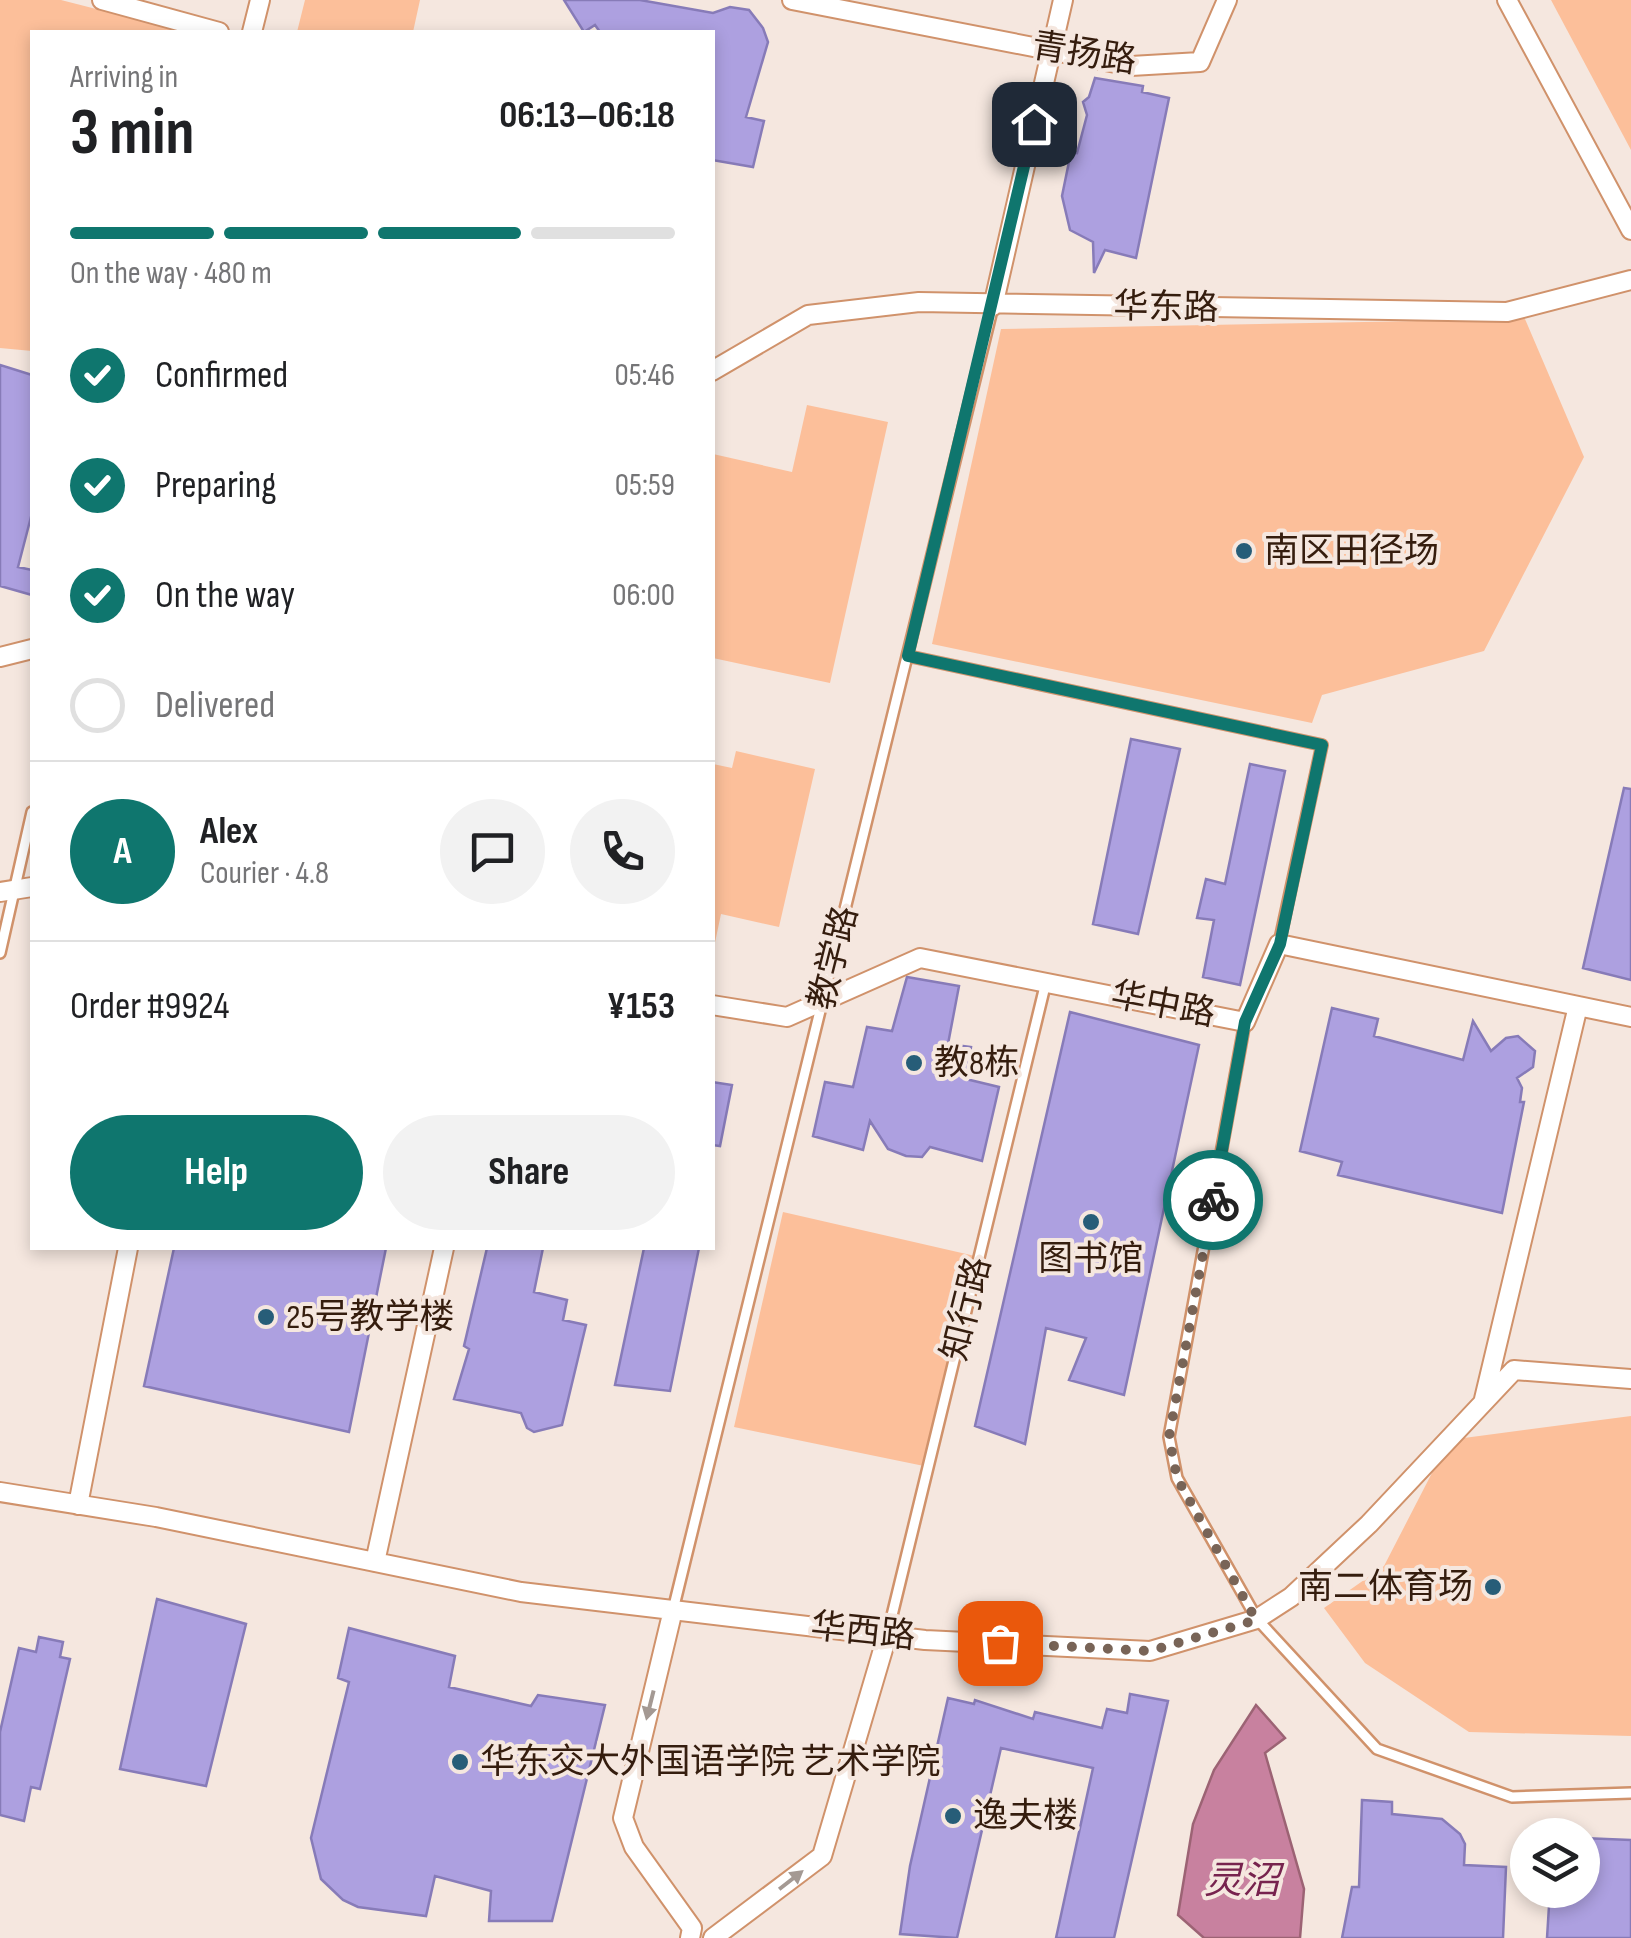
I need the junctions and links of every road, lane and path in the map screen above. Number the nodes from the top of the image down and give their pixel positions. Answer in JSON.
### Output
{"nodes":[{"id":1,"x":102,"y":0,"type":"edge"},
{"id":2,"x":260,"y":0,"type":"edge"},
{"id":3,"x":792,"y":0,"type":"edge"},
{"id":4,"x":1063,"y":0,"type":"edge"},
{"id":5,"x":1227,"y":0,"type":"edge"},
{"id":6,"x":1508,"y":0,"type":"edge"},
{"id":7,"x":213,"y":30,"type":"edge"},
{"id":8,"x":252,"y":30,"type":"edge"},
{"id":9,"x":1051,"y":50,"type":"junction"},
{"id":10,"x":1631,"y":230,"type":"edge"},
{"id":11,"x":1631,"y":280,"type":"edge"},
{"id":12,"x":993,"y":306,"type":"junction"},
{"id":13,"x":715,"y":368,"type":"edge"},
{"id":14,"x":30,"y":649,"type":"edge"},
{"id":15,"x":0,"y":656,"type":"edge"},
{"id":16,"x":908,"y":656,"type":"junction"},
{"id":17,"x":30,"y":822,"type":"edge"},
{"id":18,"x":16,"y":890,"type":"edge"},
{"id":19,"x":1280,"y":944,"type":"junction"},
{"id":20,"x":0,"y":953,"type":"edge"},
{"id":21,"x":1046,"y":982,"type":"junction"},
{"id":22,"x":824,"y":1000,"type":"junction"},
{"id":23,"x":715,"y":1005,"type":"edge"},
{"id":24,"x":1578,"y":1006,"type":"junction"},
{"id":25,"x":1631,"y":1017,"type":"edge"},
{"id":26,"x":1245,"y":1022,"type":"junction"},
{"id":27,"x":128,"y":1250,"type":"edge"},
{"id":28,"x":444,"y":1250,"type":"edge"},
{"id":29,"x":1631,"y":1380,"type":"edge"},
{"id":30,"x":1483,"y":1403,"type":"junction"},
{"id":31,"x":0,"y":1492,"type":"edge"},
{"id":32,"x":78,"y":1504,"type":"junction"},
{"id":33,"x":376,"y":1562,"type":"junction"},
{"id":34,"x":673,"y":1610,"type":"junction"},
{"id":35,"x":1256,"y":1620,"type":"junction"},
{"id":36,"x":887,"y":1636,"type":"junction"},
{"id":37,"x":1631,"y":1793,"type":"edge"},
{"id":38,"x":690,"y":1938,"type":"edge"},
{"id":39,"x":713,"y":1938,"type":"edge"}],
"edges":[{"from":1,"to":7,"type":"street"},
{"from":2,"to":8,"type":"street"},
{"from":3,"to":9,"type":"street","name":"青扬路"},
{"from":4,"to":9,"type":"street"},
{"from":5,"to":9,"type":"street","name":"青扬路"},
{"from":6,"to":10,"type":"street"},
{"from":9,"to":12,"type":"street"},
{"from":11,"to":12,"type":"street","name":"华东路"},
{"from":12,"to":13,"type":"street","name":"华东路"},
{"from":12,"to":16,"type":"lane","name":"教学路"},
{"from":14,"to":15,"type":"street"},
{"from":16,"to":19,"type":"lane"},
{"from":16,"to":22,"type":"lane","name":"教学路"},
{"from":17,"to":18,"type":"lane"},
{"from":18,"to":20,"type":"lane"},
{"from":19,"to":24,"type":"street"},
{"from":19,"to":26,"type":"street","name":"华中路"},
{"from":21,"to":22,"type":"street","name":"华中路"},
{"from":21,"to":26,"type":"street","name":"华中路"},
{"from":21,"to":36,"type":"lane","name":"知行路"},
{"from":22,"to":23,"type":"street","name":"华中路"},
{"from":22,"to":34,"type":"lane","name":"教学路"},
{"from":24,"to":25,"type":"street"},
{"from":24,"to":30,"type":"street"},
{"from":26,"to":35,"type":"lane"},
{"from":27,"to":32,"type":"street"},
{"from":28,"to":33,"type":"street"},
{"from":29,"to":30,"type":"street","name":"华西路"},
{"from":30,"to":35,"type":"street","name":"华西路"},
{"from":31,"to":32,"type":"street","name":"华西路"},
{"from":32,"to":33,"type":"street","name":"华西路"},
{"from":33,"to":34,"type":"street","name":"华西路"},
{"from":34,"to":36,"type":"street","name":"华西路"},
{"from":34,"to":38,"type":"street","one_way":true},
{"from":35,"to":36,"type":"street","name":"华西路"},
{"from":35,"to":37,"type":"lane"},
{"from":39,"to":36,"type":"street","one_way":true}]}
